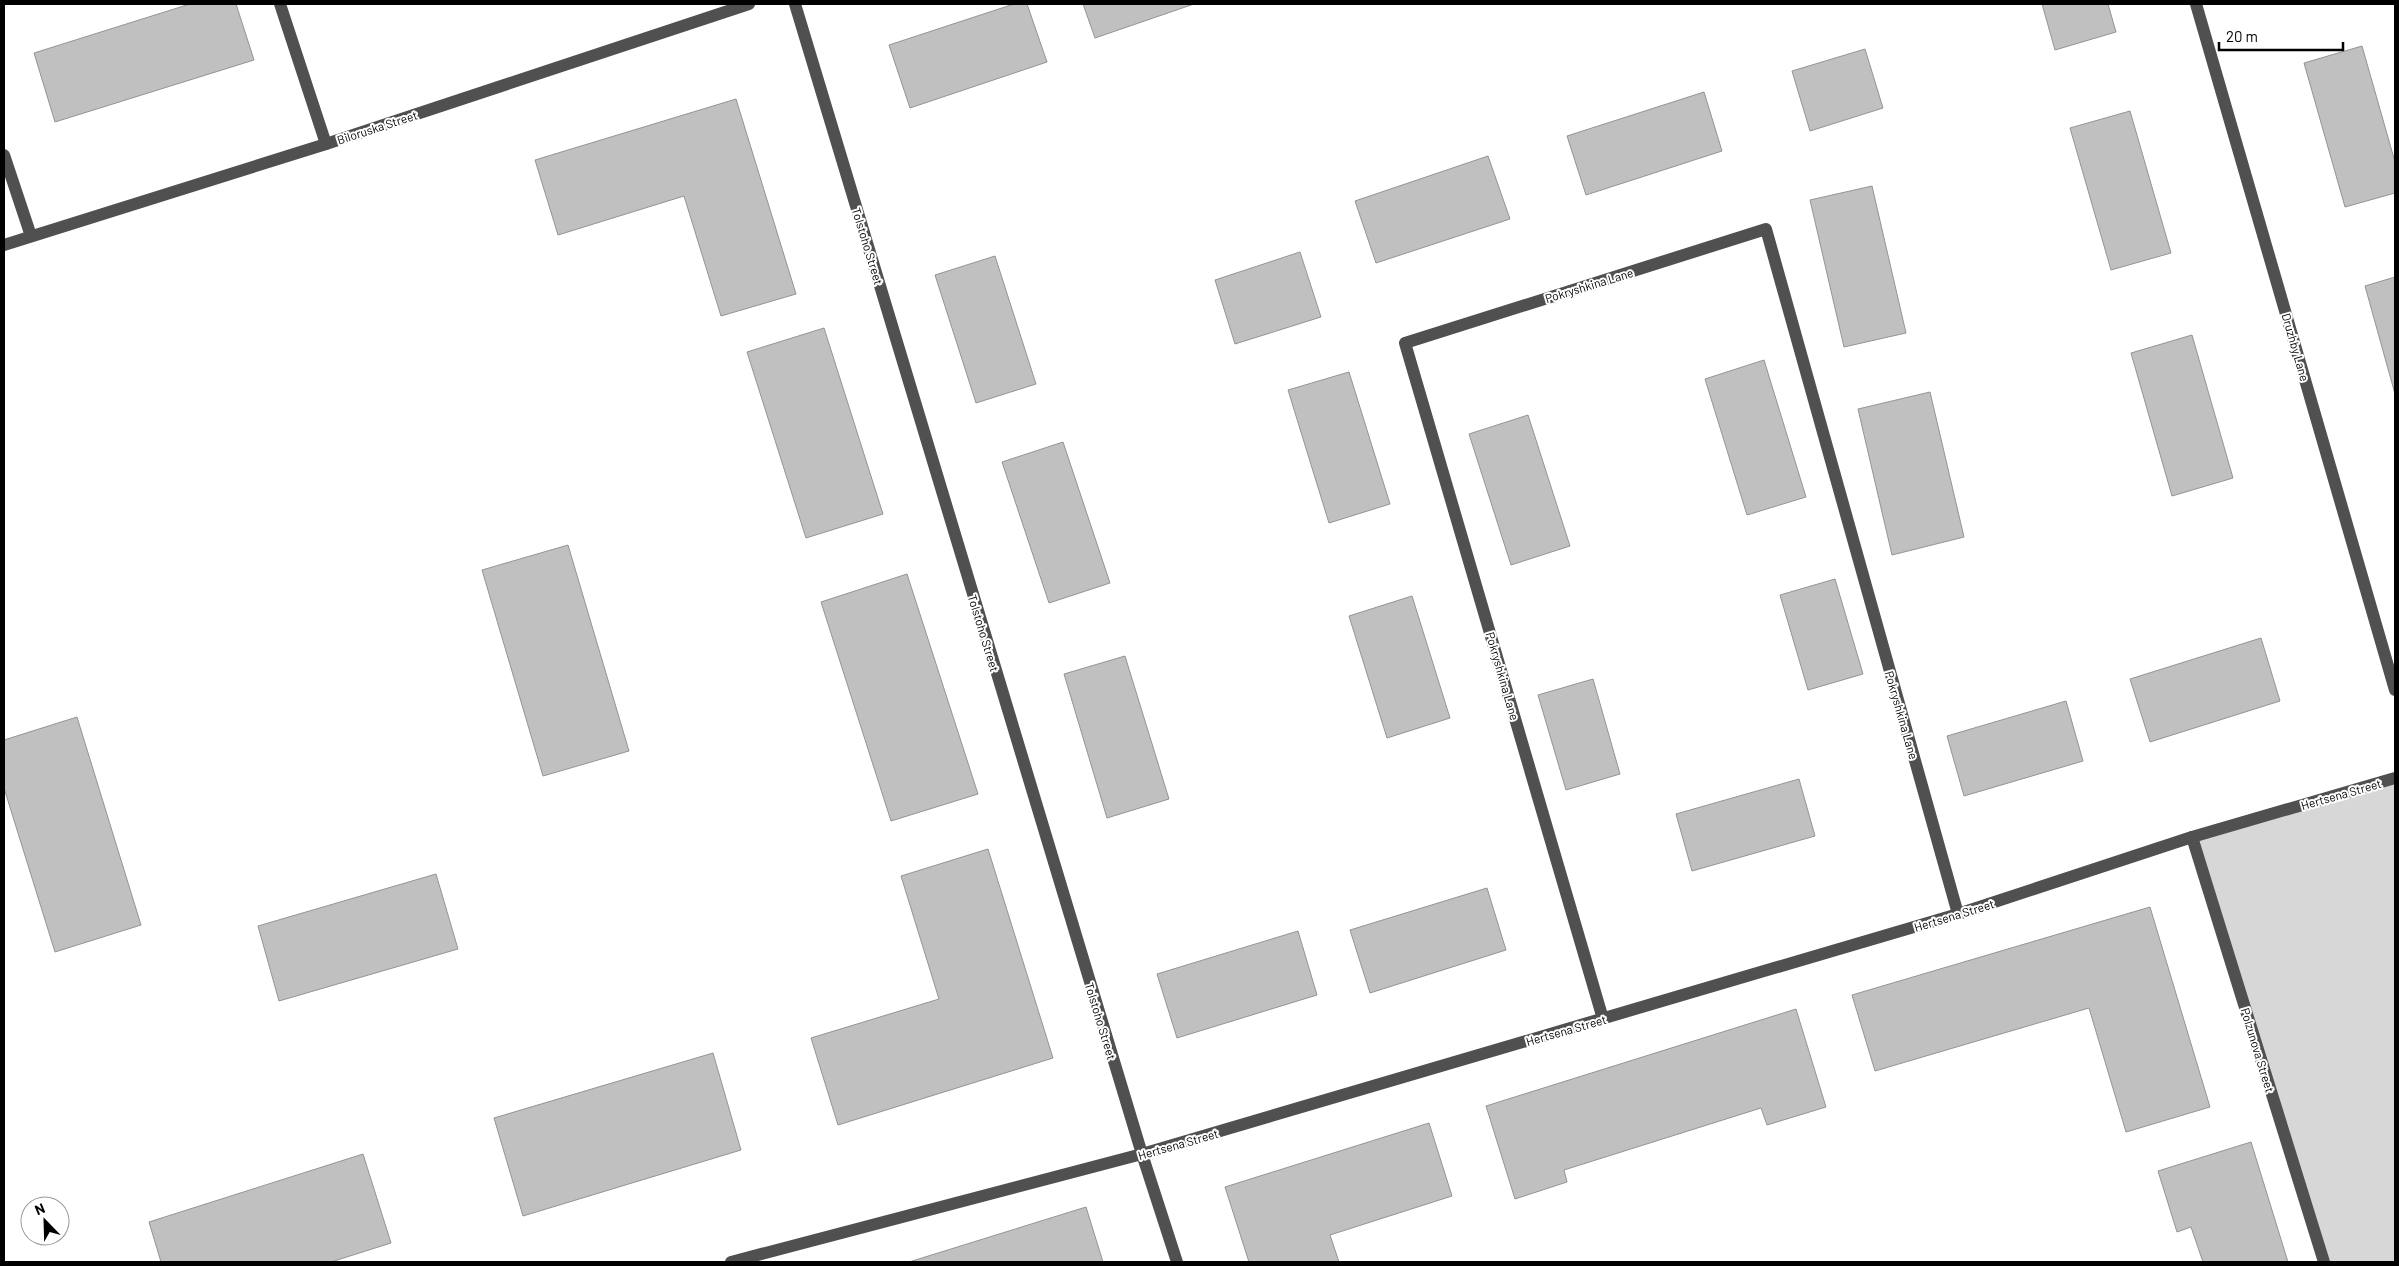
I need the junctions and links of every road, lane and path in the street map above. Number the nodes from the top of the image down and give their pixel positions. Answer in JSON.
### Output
{"nodes":[{"id":1,"x":280,"y":4,"type":"edge"},
{"id":2,"x":749,"y":4,"type":"edge"},
{"id":3,"x":795,"y":4,"type":"edge"},
{"id":4,"x":2196,"y":4,"type":"edge"},
{"id":5,"x":326,"y":144,"type":"junction"},
{"id":6,"x":4,"y":155,"type":"edge"},
{"id":7,"x":30,"y":236,"type":"junction"},
{"id":8,"x":4,"y":245,"type":"edge"},
{"id":9,"x":2395,"y":690,"type":"edge"},
{"id":10,"x":2395,"y":778,"type":"edge"},
{"id":11,"x":2192,"y":837,"type":"junction"},
{"id":12,"x":1958,"y":914,"type":"junction"},
{"id":13,"x":1604,"y":1019,"type":"junction"},
{"id":14,"x":1142,"y":1154,"type":"junction"},
{"id":15,"x":732,"y":1262,"type":"edge"},
{"id":16,"x":1177,"y":1262,"type":"edge"},
{"id":17,"x":2324,"y":1262,"type":"edge"}],
"edges":[{"from":1,"to":5,"type":"street"},
{"from":2,"to":5,"type":"street","name":"Biloruska Street"},
{"from":3,"to":14,"type":"street","name":"Tolstoho Street"},
{"from":4,"to":9,"type":"street","name":"Druzhby Lane"},
{"from":5,"to":7,"type":"street","name":"Biloruska Street"},
{"from":6,"to":7,"type":"street"},
{"from":7,"to":8,"type":"street","name":"Biloruska Street"},
{"from":10,"to":11,"type":"street","name":"Hertsena Street"},
{"from":11,"to":12,"type":"street","name":"Hertsena Street"},
{"from":11,"to":17,"type":"street","name":"Polzunova Street"},
{"from":12,"to":13,"type":"street","name":"Hertsena Street"},
{"from":12,"to":13,"type":"street","name":"Pokryshkina Lane"},
{"from":13,"to":14,"type":"street","name":"Hertsena Street"},
{"from":14,"to":15,"type":"street","name":"Hertsena Street"},
{"from":14,"to":16,"type":"street","name":"Tolstoho Street"}]}
